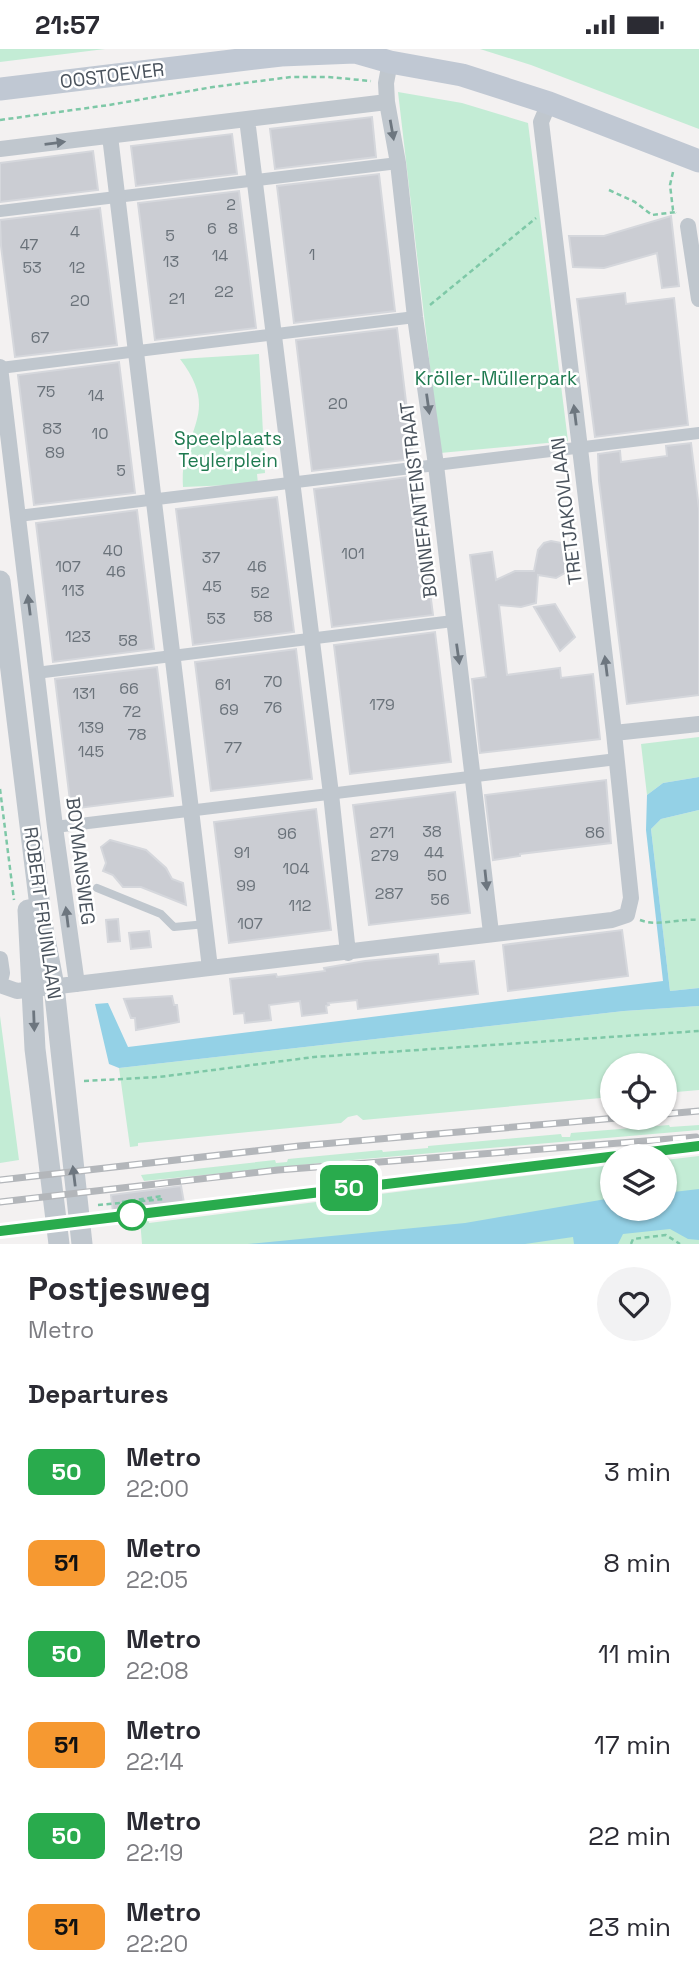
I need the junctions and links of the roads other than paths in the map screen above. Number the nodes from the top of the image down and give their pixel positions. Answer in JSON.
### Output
{"nodes":[{"id":1,"x":390,"y":62,"type":"junction"},
{"id":2,"x":0,"y":89,"type":"edge"},
{"id":3,"x":387,"y":102,"type":"junction"},
{"id":4,"x":549,"y":103,"type":"junction"},
{"id":5,"x":0,"y":104,"type":"edge"},
{"id":6,"x":247,"y":119,"type":"junction"},
{"id":7,"x":110,"y":136,"type":"junction"},
{"id":8,"x":0,"y":149,"type":"edge"},
{"id":9,"x":699,"y":161,"type":"edge"},
{"id":10,"x":398,"y":163,"type":"junction"},
{"id":11,"x":254,"y":179,"type":"junction"},
{"id":12,"x":117,"y":198,"type":"junction"},
{"id":13,"x":0,"y":211,"type":"edge"},
{"id":14,"x":688,"y":226,"type":"road end"},
{"id":15,"x":699,"y":299,"type":"edge"},
{"id":16,"x":415,"y":317,"type":"junction"},
{"id":17,"x":274,"y":336,"type":"junction"},
{"id":18,"x":135,"y":352,"type":"junction"},
{"id":19,"x":0,"y":367,"type":"edge"},
{"id":20,"x":699,"y":433,"type":"edge"},
{"id":21,"x":579,"y":448,"type":"junction"},
{"id":22,"x":436,"y":465,"type":"junction"},
{"id":23,"x":292,"y":483,"type":"junction"},
{"id":24,"x":153,"y":499,"type":"junction"},
{"id":25,"x":18,"y":516,"type":"junction"},
{"id":26,"x":0,"y":582,"type":"edge"},
{"id":27,"x":453,"y":621,"type":"junction"},
{"id":28,"x":311,"y":639,"type":"junction"},
{"id":29,"x":171,"y":656,"type":"junction"},
{"id":30,"x":36,"y":673,"type":"junction"},
{"id":31,"x":0,"y":685,"type":"edge"},
{"id":32,"x":699,"y":724,"type":"edge"},
{"id":33,"x":614,"y":733,"type":"junction"},
{"id":34,"x":617,"y":759,"type":"junction"},
{"id":35,"x":474,"y":776,"type":"junction"},
{"id":36,"x":331,"y":794,"type":"junction"},
{"id":37,"x":190,"y":810,"type":"junction"},
{"id":38,"x":55,"y":827,"type":"junction"},
{"id":39,"x":97,"y":888,"type":"dead end"},
{"id":40,"x":206,"y":924,"type":"junction"},
{"id":41,"x":491,"y":933,"type":"junction"},
{"id":42,"x":348,"y":953,"type":"junction"},
{"id":43,"x":0,"y":959,"type":"edge"},
{"id":44,"x":210,"y":968,"type":"junction"},
{"id":45,"x":0,"y":983,"type":"edge"},
{"id":46,"x":77,"y":984,"type":"junction"},
{"id":47,"x":43,"y":988,"type":"junction"},
{"id":48,"x":59,"y":1244,"type":"edge"},
{"id":49,"x":82,"y":1244,"type":"edge"}],
"edges":[{"from":1,"to":2,"type":"main road","name":"OOSTOEVER"},
{"from":1,"to":3,"type":"street","name":"BONNEFANTENSTRAAT"},
{"from":1,"to":4,"type":"main road","name":"OOSTOEVER"},
{"from":1,"to":5,"type":"main road","name":"OOSTOEVER"},
{"from":3,"to":6,"type":"street"},
{"from":3,"to":10,"type":"street","name":"BONNEFANTENSTRAAT","one_way":true},
{"from":4,"to":9,"type":"main road","name":"OOSTOEVER"},
{"from":21,"to":4,"type":"street","name":"TRETJAKOVLAAN","one_way":true},
{"from":6,"to":7,"type":"street"},
{"from":6,"to":11,"type":"street"},
{"from":8,"to":7,"type":"street","one_way":true},
{"from":7,"to":12,"type":"street"},
{"from":10,"to":11,"type":"street"},
{"from":10,"to":16,"type":"street","name":"BONNEFANTENSTRAAT"},
{"from":11,"to":12,"type":"street"},
{"from":11,"to":17,"type":"street"},
{"from":12,"to":13,"type":"street"},
{"from":12,"to":18,"type":"street"},
{"from":14,"to":15,"type":"street"},
{"from":16,"to":17,"type":"street"},
{"from":16,"to":22,"type":"street","name":"BONNEFANTENSTRAAT","one_way":true},
{"from":17,"to":18,"type":"street"},
{"from":17,"to":23,"type":"street"},
{"from":18,"to":19,"type":"street"},
{"from":18,"to":24,"type":"street"},
{"from":19,"to":25,"type":"street","name":"BOYMANSWEG"},
{"from":20,"to":21,"type":"street"},
{"from":21,"to":22,"type":"street"},
{"from":33,"to":21,"type":"street","name":"TRETJAKOVLAAN","one_way":true},
{"from":22,"to":23,"type":"street"},
{"from":22,"to":27,"type":"street","name":"BONNEFANTENSTRAAT"},
{"from":23,"to":24,"type":"street"},
{"from":23,"to":28,"type":"street"},
{"from":24,"to":25,"type":"street"},
{"from":24,"to":29,"type":"street"},
{"from":30,"to":25,"type":"street","name":"BOYMANSWEG","one_way":true},
{"from":26,"to":47,"type":"street","name":"ROBERT FRUINLAAN"},
{"from":27,"to":28,"type":"street"},
{"from":27,"to":35,"type":"street","name":"BONNEFANTENSTRAAT","one_way":true},
{"from":28,"to":29,"type":"street"},
{"from":28,"to":36,"type":"street"},
{"from":29,"to":30,"type":"street"},
{"from":29,"to":37,"type":"street"},
{"from":30,"to":38,"type":"street","name":"BOYMANSWEG"},
{"from":31,"to":47,"type":"street","name":"ROBERT FRUINLAAN"},
{"from":32,"to":33,"type":"street"},
{"from":33,"to":34,"type":"street","name":"TRETJAKOVLAAN"},
{"from":34,"to":35,"type":"street"},
{"from":34,"to":41,"type":"street","name":"TRETJAKOVLAAN"},
{"from":35,"to":36,"type":"street"},
{"from":35,"to":41,"type":"street","name":"BONNEFANTENSTRAAT","one_way":true},
{"from":36,"to":37,"type":"street"},
{"from":36,"to":42,"type":"street"},
{"from":37,"to":38,"type":"street"},
{"from":37,"to":40,"type":"street"},
{"from":46,"to":38,"type":"street","name":"BOYMANSWEG","one_way":true},
{"from":39,"to":40,"type":"lane"},
{"from":40,"to":44,"type":"street"},
{"from":41,"to":42,"type":"street"},
{"from":42,"to":44,"type":"street"},
{"from":43,"to":45,"type":"street"},
{"from":44,"to":46,"type":"street"},
{"from":45,"to":47,"type":"street"},
{"from":46,"to":47,"type":"street"},
{"from":47,"to":48,"type":"street","name":"ROBERT FRUINLAAN","one_way":true},
{"from":49,"to":47,"type":"street","name":"ROBERT FRUINLAAN","one_way":true}]}
